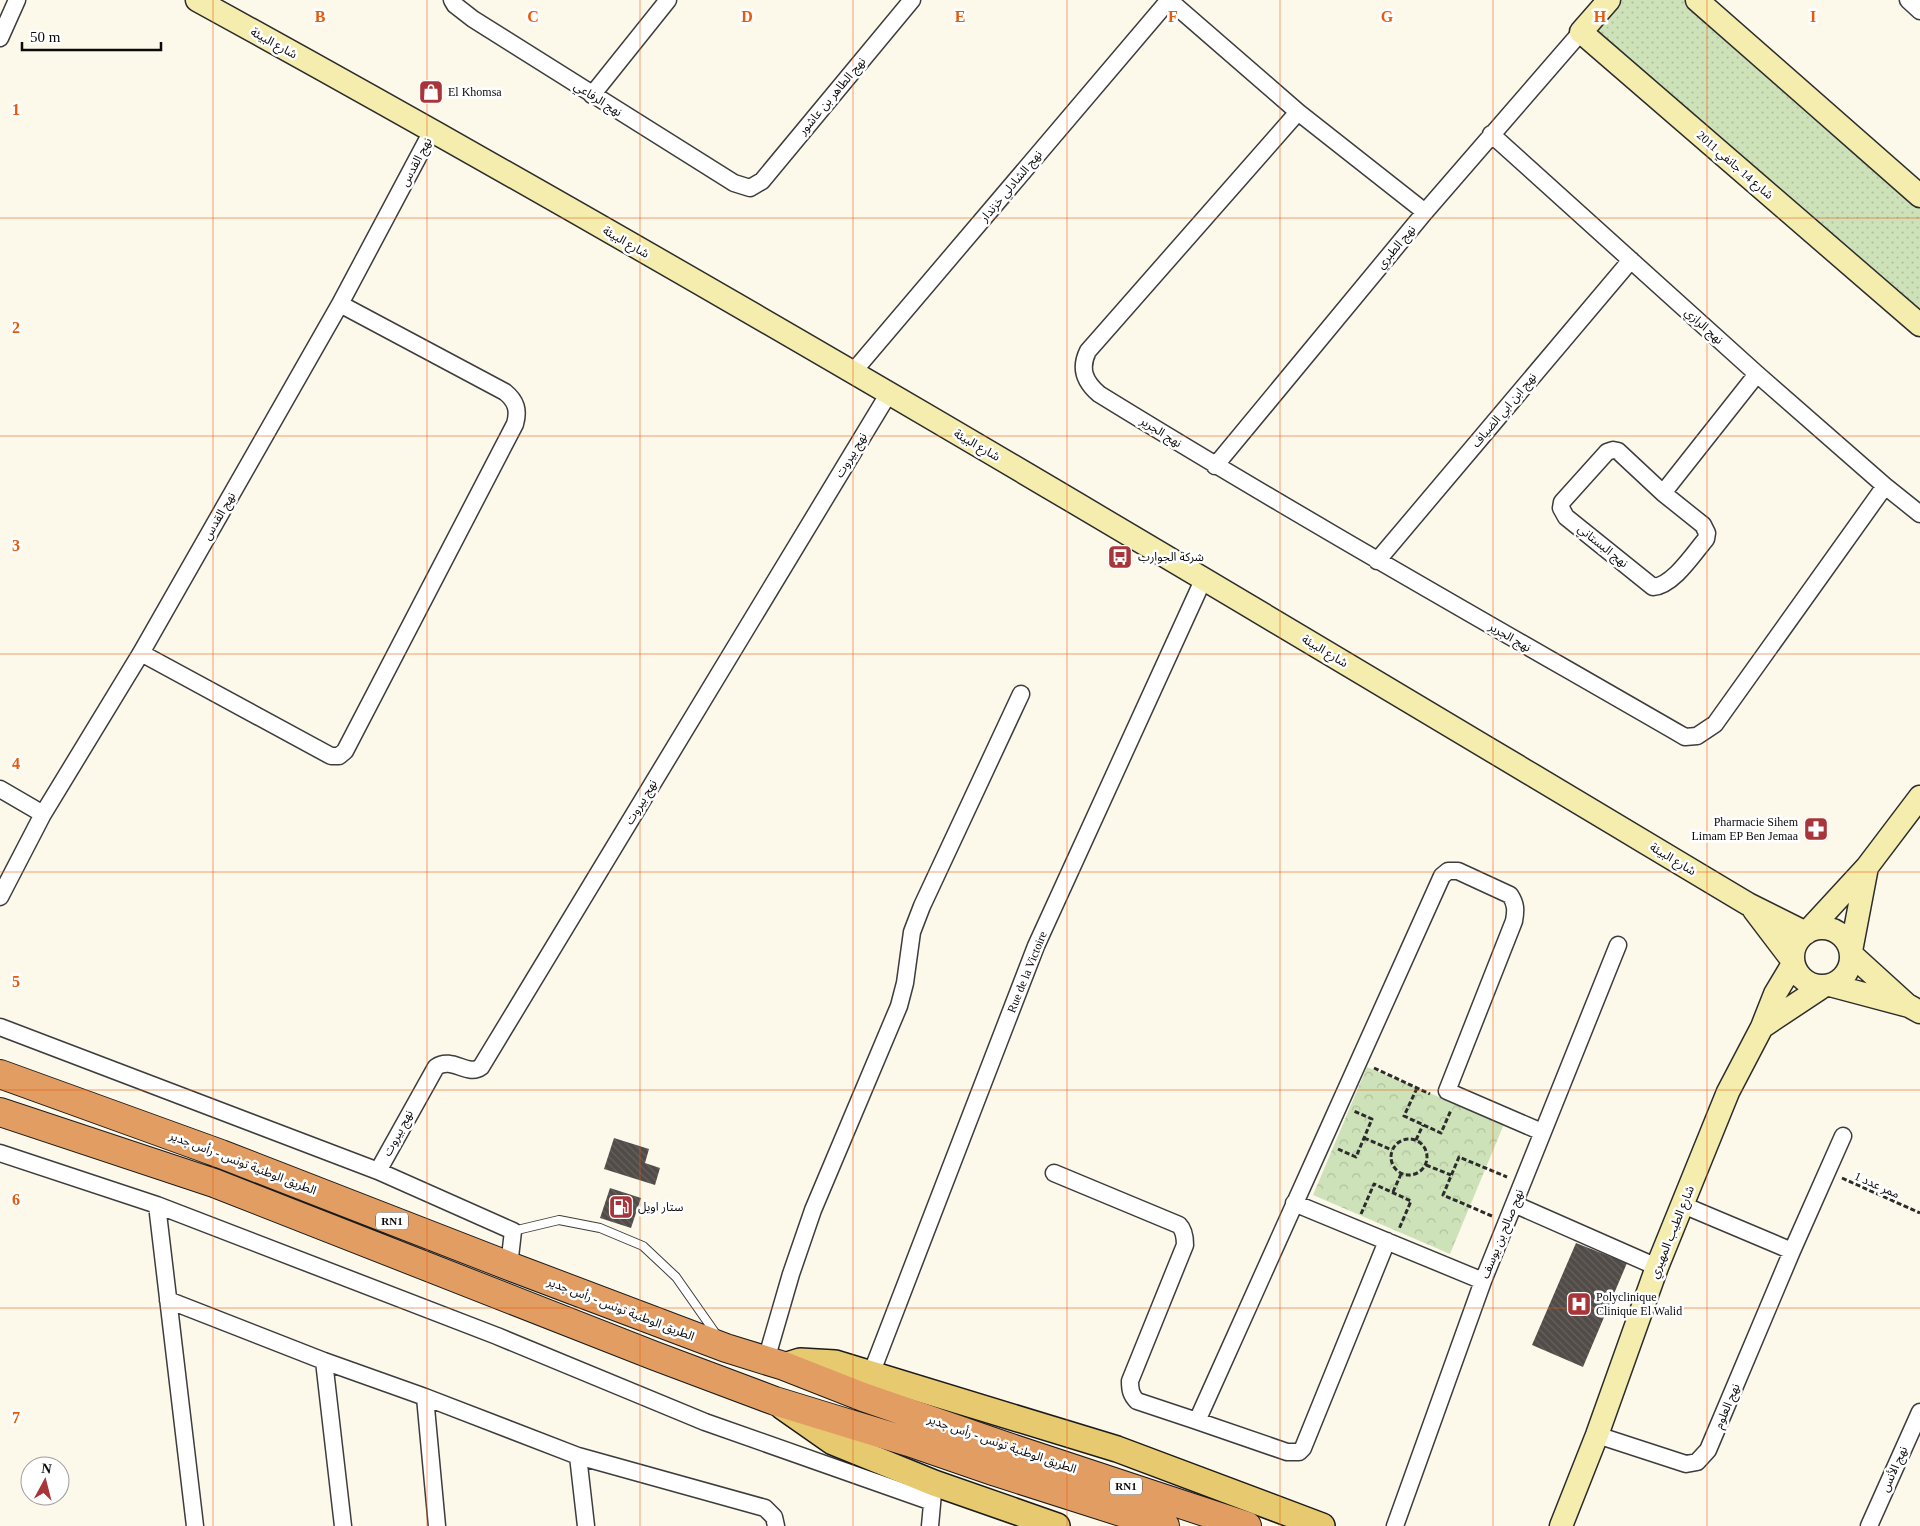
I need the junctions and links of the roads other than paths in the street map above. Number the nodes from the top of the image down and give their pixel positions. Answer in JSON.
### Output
{"nodes":[{"id":1,"x":17,"y":0,"type":"edge"},
{"id":2,"x":452,"y":0,"type":"edge"},
{"id":3,"x":668,"y":0,"type":"edge"},
{"id":4,"x":912,"y":0,"type":"edge"},
{"id":5,"x":1169,"y":0,"type":"edge"},
{"id":6,"x":1609,"y":0,"type":"edge"},
{"id":7,"x":1697,"y":0,"type":"edge"},
{"id":8,"x":1908,"y":0,"type":"edge"},
{"id":9,"x":204,"y":2,"type":"edge"},
{"id":10,"x":1920,"y":11,"type":"edge"},
{"id":11,"x":1581,"y":32,"type":"junction"},
{"id":12,"x":0,"y":38,"type":"edge"},
{"id":13,"x":592,"y":95,"type":"junction"},
{"id":14,"x":1298,"y":112,"type":"junction"},
{"id":15,"x":432,"y":131,"type":"junction"},
{"id":16,"x":1491,"y":134,"type":"junction"},
{"id":17,"x":750,"y":188,"type":"joint"},
{"id":18,"x":1920,"y":196,"type":"edge"},
{"id":19,"x":1425,"y":212,"type":"junction"},
{"id":20,"x":1631,"y":260,"type":"junction"},
{"id":21,"x":340,"y":304,"type":"junction"},
{"id":22,"x":1920,"y":325,"type":"edge"},
{"id":23,"x":854,"y":372,"type":"junction"},
{"id":24,"x":1757,"y":374,"type":"junction"},
{"id":25,"x":889,"y":393,"type":"junction"},
{"id":26,"x":1215,"y":466,"type":"junction"},
{"id":27,"x":1885,"y":486,"type":"junction"},
{"id":28,"x":1664,"y":493,"type":"junction"},
{"id":29,"x":1920,"y":514,"type":"edge"},
{"id":30,"x":1377,"y":561,"type":"junction"},
{"id":31,"x":1204,"y":578,"type":"junction"},
{"id":32,"x":141,"y":653,"type":"junction"},
{"id":33,"x":1021,"y":694,"type":"dead end"},
{"id":34,"x":0,"y":789,"type":"edge"},
{"id":35,"x":1920,"y":798,"type":"edge"},
{"id":36,"x":43,"y":814,"type":"junction"},
{"id":37,"x":1867,"y":867,"type":"junction"},
{"id":38,"x":0,"y":897,"type":"edge"},
{"id":39,"x":1748,"y":904,"type":"junction"},
{"id":40,"x":1807,"y":932,"type":"junction"},
{"id":41,"x":1618,"y":945,"type":"dead end"},
{"id":42,"x":1851,"y":953,"type":"junction"},
{"id":43,"x":1793,"y":962,"type":"junction"},
{"id":44,"x":1826,"y":986,"type":"junction"},
{"id":45,"x":1914,"y":1009,"type":"edge"},
{"id":46,"x":0,"y":1027,"type":"edge"},
{"id":47,"x":1762,"y":1027,"type":"junction"},
{"id":48,"x":0,"y":1074,"type":"edge"},
{"id":49,"x":0,"y":1112,"type":"edge"},
{"id":50,"x":1542,"y":1132,"type":"junction"},
{"id":51,"x":1843,"y":1136,"type":"dead end"},
{"id":52,"x":0,"y":1153,"type":"edge"},
{"id":53,"x":378,"y":1171,"type":"junction"},
{"id":54,"x":1054,"y":1173,"type":"dead end"},
{"id":55,"x":1294,"y":1203,"type":"junction"},
{"id":56,"x":1514,"y":1204,"type":"junction"},
{"id":57,"x":1684,"y":1204,"type":"junction"},
{"id":58,"x":157,"y":1205,"type":"junction"},
{"id":59,"x":513,"y":1231,"type":"junction"},
{"id":60,"x":1390,"y":1242,"type":"junction"},
{"id":61,"x":1792,"y":1251,"type":"junction"},
{"id":62,"x":509,"y":1266,"type":"junction"},
{"id":63,"x":1657,"y":1267,"type":"junction"},
{"id":64,"x":1483,"y":1281,"type":"junction"},
{"id":65,"x":168,"y":1300,"type":"junction"},
{"id":66,"x":726,"y":1348,"type":"junction"},
{"id":67,"x":324,"y":1361,"type":"junction"},
{"id":68,"x":775,"y":1363,"type":"junction"},
{"id":69,"x":871,"y":1374,"type":"junction"},
{"id":70,"x":425,"y":1397,"type":"junction"},
{"id":71,"x":775,"y":1401,"type":"junction"},
{"id":72,"x":1920,"y":1412,"type":"edge"},
{"id":73,"x":1198,"y":1421,"type":"junction"},
{"id":74,"x":1597,"y":1435,"type":"junction"},
{"id":75,"x":578,"y":1456,"type":"junction"},
{"id":76,"x":933,"y":1493,"type":"junction"},
{"id":77,"x":195,"y":1526,"type":"edge"},
{"id":78,"x":343,"y":1526,"type":"edge"},
{"id":79,"x":438,"y":1526,"type":"edge"},
{"id":80,"x":586,"y":1526,"type":"edge"},
{"id":81,"x":776,"y":1526,"type":"edge"},
{"id":82,"x":930,"y":1526,"type":"edge"},
{"id":83,"x":1057,"y":1526,"type":"edge"},
{"id":84,"x":1166,"y":1526,"type":"edge"},
{"id":85,"x":1248,"y":1526,"type":"edge"},
{"id":86,"x":1322,"y":1526,"type":"edge"},
{"id":87,"x":1395,"y":1526,"type":"edge"},
{"id":88,"x":1560,"y":1526,"type":"edge"},
{"id":89,"x":1869,"y":1526,"type":"edge"}],
"edges":[{"from":1,"to":12,"type":"street"},
{"from":2,"to":13,"type":"street","name":"نهج الرفاعي"},
{"from":3,"to":13,"type":"street"},
{"from":4,"to":17,"type":"street","name":"نهج الطاهر بن عاشور"},
{"from":5,"to":14,"type":"street"},
{"from":5,"to":23,"type":"street","name":"نهج الشادلي خزندار"},
{"from":6,"to":11,"type":"main road"},
{"from":7,"to":18,"type":"main road"},
{"from":8,"to":10,"type":"street"},
{"from":9,"to":15,"type":"main road","name":"شارع البيئة"},
{"from":11,"to":16,"type":"street","name":"نهج الطبري"},
{"from":11,"to":22,"type":"main road","name":"شارع 14 جانفي 2011"},
{"from":13,"to":17,"type":"street","name":"نهج الرفاعي"},
{"from":14,"to":19,"type":"street"},
{"from":14,"to":26,"type":"street","name":"نهج الجرير"},
{"from":15,"to":21,"type":"street","name":"نهج القدس"},
{"from":15,"to":23,"type":"main road","name":"شارع البيئة"},
{"from":16,"to":19,"type":"street","name":"نهج الطبري"},
{"from":16,"to":20,"type":"street","name":"نهج الرازي"},
{"from":19,"to":26,"type":"street","name":"نهج الطبري"},
{"from":20,"to":24,"type":"street","name":"نهج الرازي"},
{"from":20,"to":30,"type":"street","name":"نهج ابن ابي الضياف"},
{"from":21,"to":32,"type":"street","name":"نهج القدس"},
{"from":21,"to":32,"type":"street"},
{"from":23,"to":25,"type":"main road","name":"شارع البيئة"},
{"from":24,"to":27,"type":"street","name":"نهج الرازي"},
{"from":24,"to":28,"type":"street"},
{"from":25,"to":31,"type":"main road","name":"شارع البيئة"},
{"from":25,"to":53,"type":"street","name":"نهج بيروت"},
{"from":26,"to":30,"type":"street","name":"نهج الجرير"},
{"from":27,"to":29,"type":"street","name":"نهج الرازي"},
{"from":27,"to":30,"type":"street","name":"نهج الجرير"},
{"from":28,"to":28,"type":"street","name":"نهج البستاني"},
{"from":31,"to":39,"type":"main road","name":"شارع البيئة"},
{"from":31,"to":69,"type":"street","name":"Rue de la Victoire"},
{"from":32,"to":36,"type":"street","name":"نهج القدس"},
{"from":33,"to":68,"type":"street"},
{"from":34,"to":36,"type":"street"},
{"from":35,"to":37,"type":"main road"},
{"from":36,"to":38,"type":"street","name":"نهج القدس"},
{"from":37,"to":40,"type":"main road"},
{"from":37,"to":42,"type":"main road"},
{"from":39,"to":40,"type":"main road","name":"شارع البيئة"},
{"from":39,"to":43,"type":"main road","name":"شارع البيئة"},
{"from":40,"to":42,"type":"main road","name":"شارع البيئة"},
{"from":40,"to":43,"type":"main road"},
{"from":41,"to":50,"type":"street","name":"نهج صالح بن يوسف"},
{"from":42,"to":44,"type":"main road"},
{"from":42,"to":45,"type":"main road","name":"شارع البيئة"},
{"from":43,"to":44,"type":"main road","name":"شارع البيئة"},
{"from":43,"to":47,"type":"main road","name":"شارع الطيب المهيري"},
{"from":44,"to":45,"type":"main road","name":"شارع البيئة"},
{"from":44,"to":47,"type":"main road","name":"شارع الطيب المهيري"},
{"from":46,"to":53,"type":"street"},
{"from":47,"to":57,"type":"main road","name":"شارع الطيب المهيري"},
{"from":48,"to":62,"type":"highway","name":"الطريق الوطنية تونس - رأس جدير","number":"RN1"},
{"from":49,"to":71,"type":"highway","number":"RN1"},
{"from":50,"to":55,"type":"street"},
{"from":50,"to":56,"type":"street","name":"نهج صالح بن يوسف"},
{"from":51,"to":61,"type":"street","name":"نهج العلوم"},
{"from":52,"to":58,"type":"street"},
{"from":53,"to":59,"type":"street"},
{"from":54,"to":73,"type":"street"},
{"from":55,"to":60,"type":"street"},
{"from":55,"to":73,"type":"street"},
{"from":56,"to":63,"type":"street"},
{"from":56,"to":64,"type":"street","name":"نهج صالح بن يوسف"},
{"from":57,"to":61,"type":"street"},
{"from":57,"to":63,"type":"main road","name":"شارع الطيب المهيري"},
{"from":58,"to":65,"type":"street"},
{"from":58,"to":76,"type":"street"},
{"from":59,"to":62,"type":"street"},
{"from":59,"to":66,"type":"lane"},
{"from":60,"to":64,"type":"street"},
{"from":60,"to":73,"type":"street"},
{"from":61,"to":74,"type":"street","name":"نهج العلوم"},
{"from":62,"to":66,"type":"highway","name":"الطريق الوطنية تونس - رأس جدير","number":"RN1"},
{"from":63,"to":74,"type":"main road","name":"شارع الطيب المهيري"},
{"from":64,"to":87,"type":"street","name":"نهج صالح بن يوسف"},
{"from":65,"to":67,"type":"street"},
{"from":65,"to":77,"type":"street"},
{"from":66,"to":68,"type":"highway","name":"الطريق الوطنية تونس - رأس جدير","number":"RN1"},
{"from":67,"to":70,"type":"street"},
{"from":67,"to":78,"type":"street"},
{"from":68,"to":69,"type":"main road"},
{"from":68,"to":85,"type":"highway","name":"الطريق الوطنية تونس - رأس جدير","number":"RN1"},
{"from":69,"to":86,"type":"main road"},
{"from":70,"to":75,"type":"street"},
{"from":70,"to":79,"type":"street"},
{"from":71,"to":76,"type":"main road"},
{"from":71,"to":84,"type":"highway","number":"RN1"},
{"from":72,"to":89,"type":"street","name":"نهج الأنس"},
{"from":74,"to":88,"type":"main road","name":"شارع الطيب المهيري"},
{"from":75,"to":80,"type":"street"},
{"from":75,"to":81,"type":"street"},
{"from":76,"to":82,"type":"street"},
{"from":76,"to":83,"type":"main road"}]}
